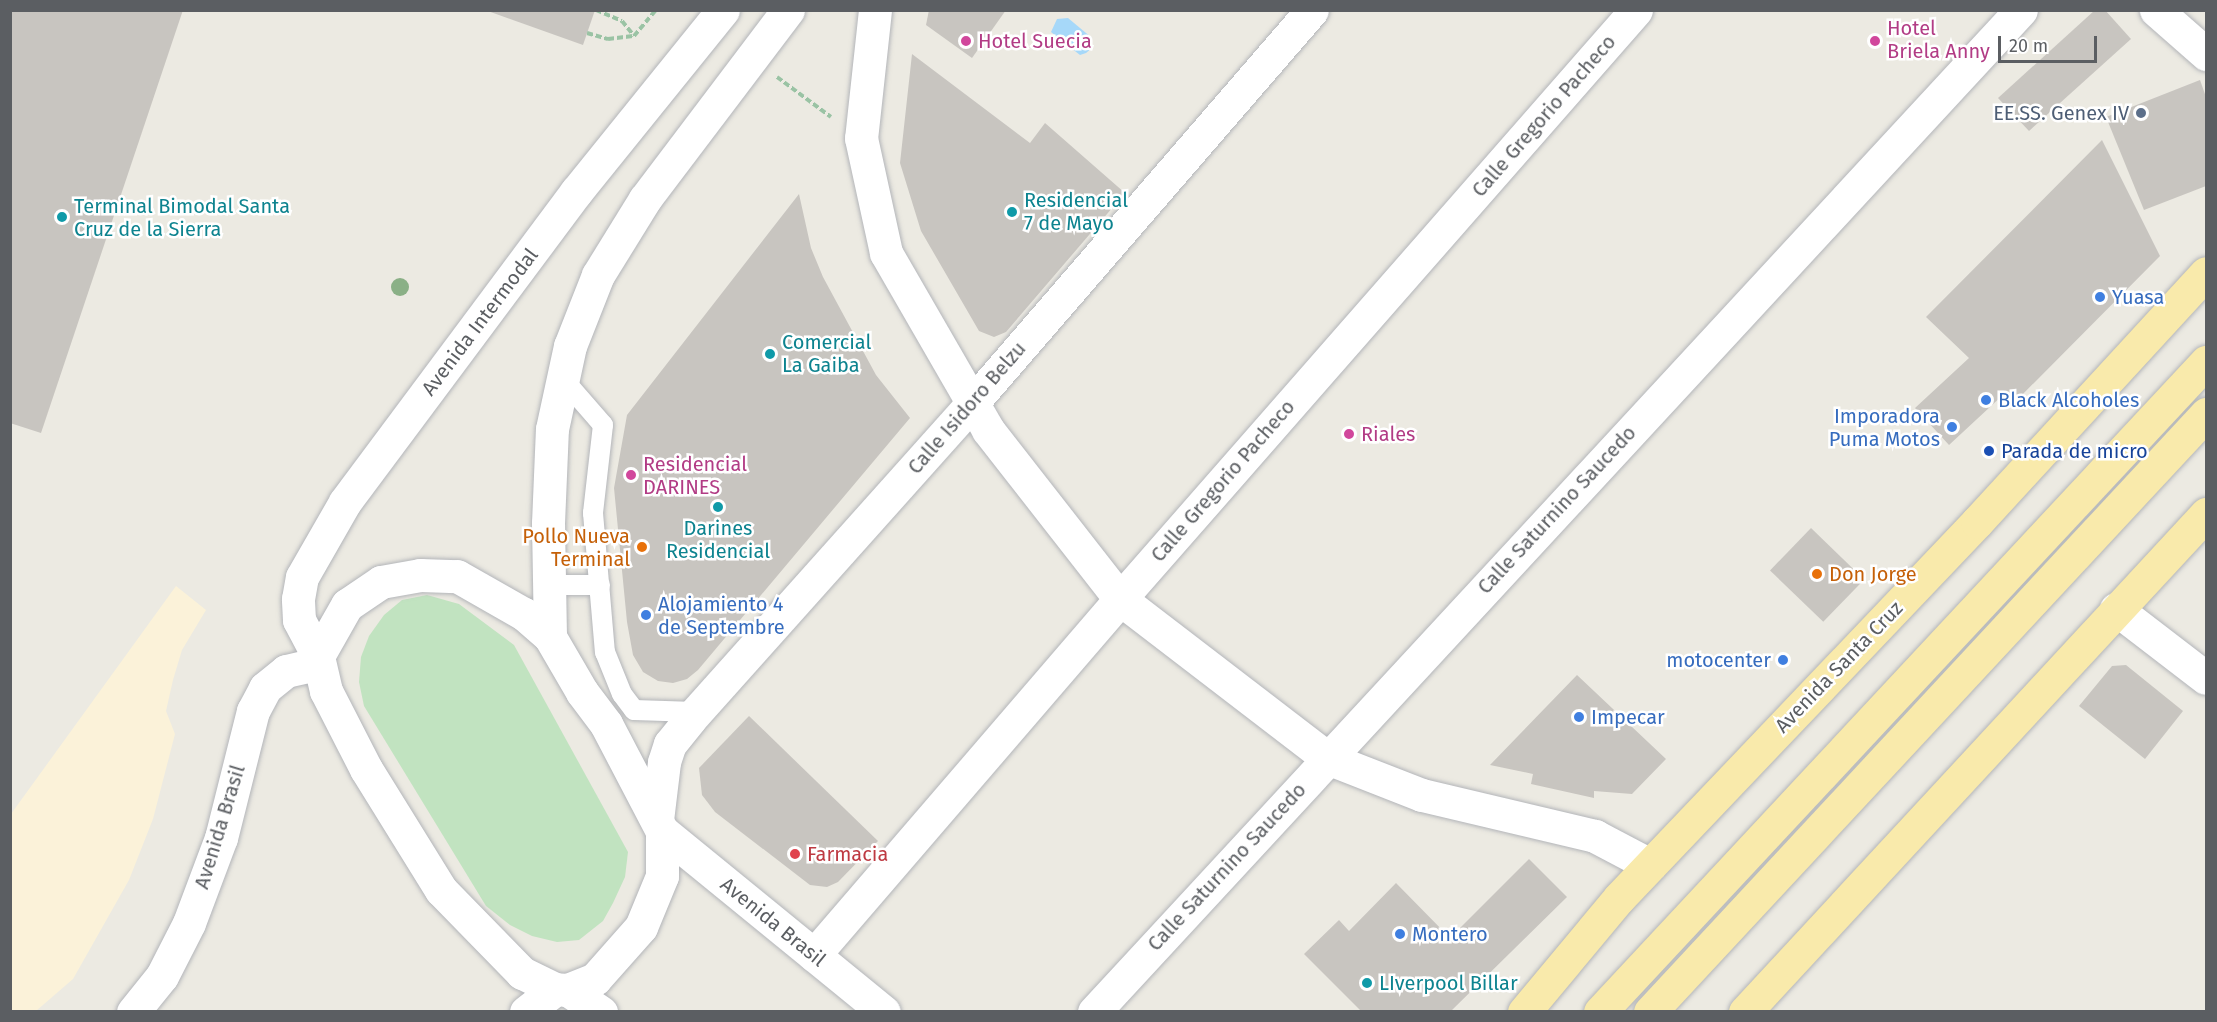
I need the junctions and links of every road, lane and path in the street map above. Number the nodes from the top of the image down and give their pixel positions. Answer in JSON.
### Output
{"nodes":[{"id":1,"x":596,"y":10,"type":"edge"},
{"id":2,"x":656,"y":10,"type":"edge"},
{"id":3,"x":723,"y":10,"type":"edge"},
{"id":4,"x":788,"y":10,"type":"edge"},
{"id":5,"x":875,"y":10,"type":"edge"},
{"id":6,"x":1312,"y":10,"type":"edge"},
{"id":7,"x":1636,"y":10,"type":"edge"},
{"id":8,"x":2021,"y":10,"type":"edge"},
{"id":9,"x":2156,"y":10,"type":"edge"},
{"id":10,"x":587,"y":33,"type":"dead end"},
{"id":11,"x":634,"y":36,"type":"junction"},
{"id":12,"x":2206,"y":54,"type":"edge"},
{"id":13,"x":751,"y":58,"type":"junction"},
{"id":14,"x":861,"y":138,"type":"junction"},
{"id":15,"x":2206,"y":273,"type":"edge"},
{"id":16,"x":2206,"y":362,"type":"edge"},
{"id":17,"x":563,"y":379,"type":"junction"},
{"id":18,"x":973,"y":402,"type":"junction"},
{"id":19,"x":2206,"y":414,"type":"edge"},
{"id":20,"x":2206,"y":514,"type":"edge"},
{"id":21,"x":549,"y":585,"type":"junction"},
{"id":22,"x":600,"y":585,"type":"junction"},
{"id":23,"x":1120,"y":599,"type":"junction"},
{"id":24,"x":2116,"y":609,"type":"junction"},
{"id":25,"x":550,"y":637,"type":"junction"},
{"id":26,"x":318,"y":660,"type":"junction"},
{"id":27,"x":2206,"y":678,"type":"edge"},
{"id":28,"x":696,"y":712,"type":"junction"},
{"id":29,"x":1327,"y":758,"type":"junction"},
{"id":30,"x":659,"y":826,"type":"junction"},
{"id":31,"x":1650,"y":865,"type":"junction"},
{"id":32,"x":814,"y":955,"type":"junction"},
{"id":33,"x":561,"y":989,"type":"junction"},
{"id":34,"x":133,"y":1011,"type":"edge"},
{"id":35,"x":526,"y":1011,"type":"edge"},
{"id":36,"x":601,"y":1011,"type":"edge"},
{"id":37,"x":884,"y":1011,"type":"edge"},
{"id":38,"x":1094,"y":1011,"type":"edge"},
{"id":39,"x":1524,"y":1011,"type":"edge"},
{"id":40,"x":1600,"y":1011,"type":"edge"},
{"id":41,"x":1650,"y":1011,"type":"edge"},
{"id":42,"x":1745,"y":1011,"type":"edge"}],
"edges":[{"from":1,"to":11,"type":"path"},
{"from":2,"to":11,"type":"path"},
{"from":3,"to":26,"type":"street","name":"Avenida Intermodal"},
{"from":4,"to":13,"type":"street"},
{"from":5,"to":14,"type":"street"},
{"from":6,"to":18,"type":"street","name":"Calle Isidoro Belzu"},
{"from":7,"to":23,"type":"street","name":"Calle Gregorio Pacheco"},
{"from":8,"to":29,"type":"street","name":"Calle Saturnino Saucedo"},
{"from":9,"to":12,"type":"street"},
{"from":10,"to":11,"type":"path"},
{"from":13,"to":14,"type":"path"},
{"from":13,"to":17,"type":"street"},
{"from":14,"to":18,"type":"street"},
{"from":15,"to":31,"type":"main road","name":"Avenida Santa Cruz"},
{"from":16,"to":40,"type":"main road"},
{"from":17,"to":21,"type":"street"},
{"from":17,"to":22,"type":"lane"},
{"from":18,"to":23,"type":"street"},
{"from":18,"to":28,"type":"street","name":"Calle Isidoro Belzu"},
{"from":19,"to":41,"type":"main road"},
{"from":20,"to":24,"type":"main road"},
{"from":21,"to":22,"type":"lane"},
{"from":21,"to":25,"type":"street"},
{"from":22,"to":28,"type":"lane"},
{"from":23,"to":29,"type":"street"},
{"from":23,"to":32,"type":"street","name":"Calle Gregorio Pacheco"},
{"from":24,"to":27,"type":"street"},
{"from":24,"to":42,"type":"main road"},
{"from":25,"to":26,"type":"street"},
{"from":25,"to":30,"type":"street"},
{"from":26,"to":33,"type":"street","name":"Avenida Intermodal"},
{"from":26,"to":34,"type":"street","name":"Avenida Brasil"},
{"from":28,"to":30,"type":"street","name":"Calle Isidoro Belzu"},
{"from":29,"to":31,"type":"street"},
{"from":29,"to":38,"type":"street","name":"Calle Saturnino Saucedo"},
{"from":30,"to":32,"type":"street","name":"Avenida Brasil"},
{"from":30,"to":33,"type":"street","name":"Calle Isidoro Belzu"},
{"from":31,"to":39,"type":"main road","name":"Avenida Santa Cruz"},
{"from":32,"to":37,"type":"street","name":"Avenida Brasil"},
{"from":33,"to":35,"type":"street"},
{"from":33,"to":36,"type":"street"}]}
